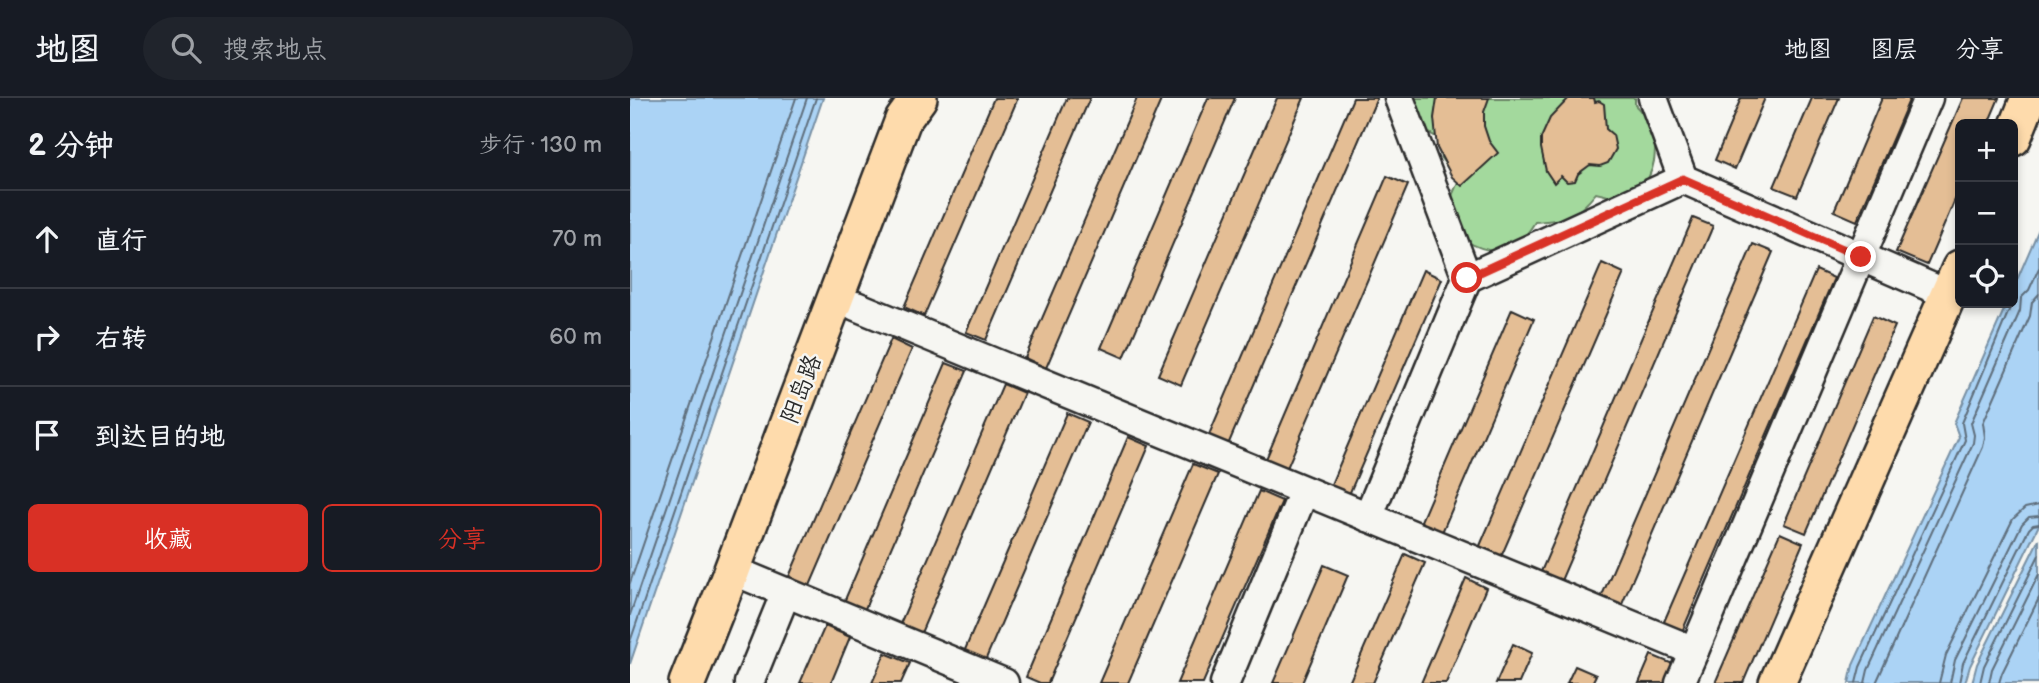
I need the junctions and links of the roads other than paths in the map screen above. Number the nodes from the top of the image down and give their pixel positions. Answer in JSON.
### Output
{"nodes":[{"id":1,"x":919,"y":98,"type":"edge"},
{"id":2,"x":1399,"y":98,"type":"edge"},
{"id":3,"x":1653,"y":98,"type":"edge"},
{"id":4,"x":1928,"y":98,"type":"edge"},
{"id":5,"x":2029,"y":98,"type":"edge"},
{"id":6,"x":2018,"y":126,"type":"edge"},
{"id":7,"x":1683,"y":179,"type":"junction"},
{"id":8,"x":1861,"y":257,"type":"junction"},
{"id":9,"x":1467,"y":278,"type":"junction"},
{"id":10,"x":1955,"y":282,"type":"edge"},
{"id":11,"x":856,"y":306,"type":"dead end"},
{"id":12,"x":1304,"y":491,"type":"junction"},
{"id":13,"x":1368,"y":517,"type":"junction"},
{"id":14,"x":732,"y":570,"type":"junction"},
{"id":15,"x":786,"y":592,"type":"junction"},
{"id":16,"x":1694,"y":651,"type":"junction"},
{"id":17,"x":687,"y":683,"type":"edge"},
{"id":18,"x":749,"y":683,"type":"edge"},
{"id":19,"x":1004,"y":683,"type":"edge"},
{"id":20,"x":1225,"y":683,"type":"edge"},
{"id":21,"x":1680,"y":683,"type":"edge"},
{"id":22,"x":1777,"y":683,"type":"edge"}],
"edges":[{"from":1,"to":14,"type":"main road","name":"阳岛路"},
{"from":2,"to":9,"type":"street"},
{"from":3,"to":7,"type":"street"},
{"from":4,"to":8,"type":"street"},
{"from":5,"to":6,"type":"main road"},
{"from":7,"to":8,"type":"street"},
{"from":7,"to":9,"type":"street"},
{"from":8,"to":10,"type":"street"},
{"from":8,"to":16,"type":"street"},
{"from":9,"to":13,"type":"street"},
{"from":10,"to":22,"type":"main road"},
{"from":11,"to":12,"type":"street"},
{"from":12,"to":13,"type":"street"},
{"from":12,"to":20,"type":"street"},
{"from":13,"to":16,"type":"street"},
{"from":14,"to":15,"type":"street"},
{"from":14,"to":17,"type":"main road","name":"阳岛路"},
{"from":15,"to":18,"type":"street"},
{"from":15,"to":19,"type":"street"},
{"from":16,"to":21,"type":"street"}]}
